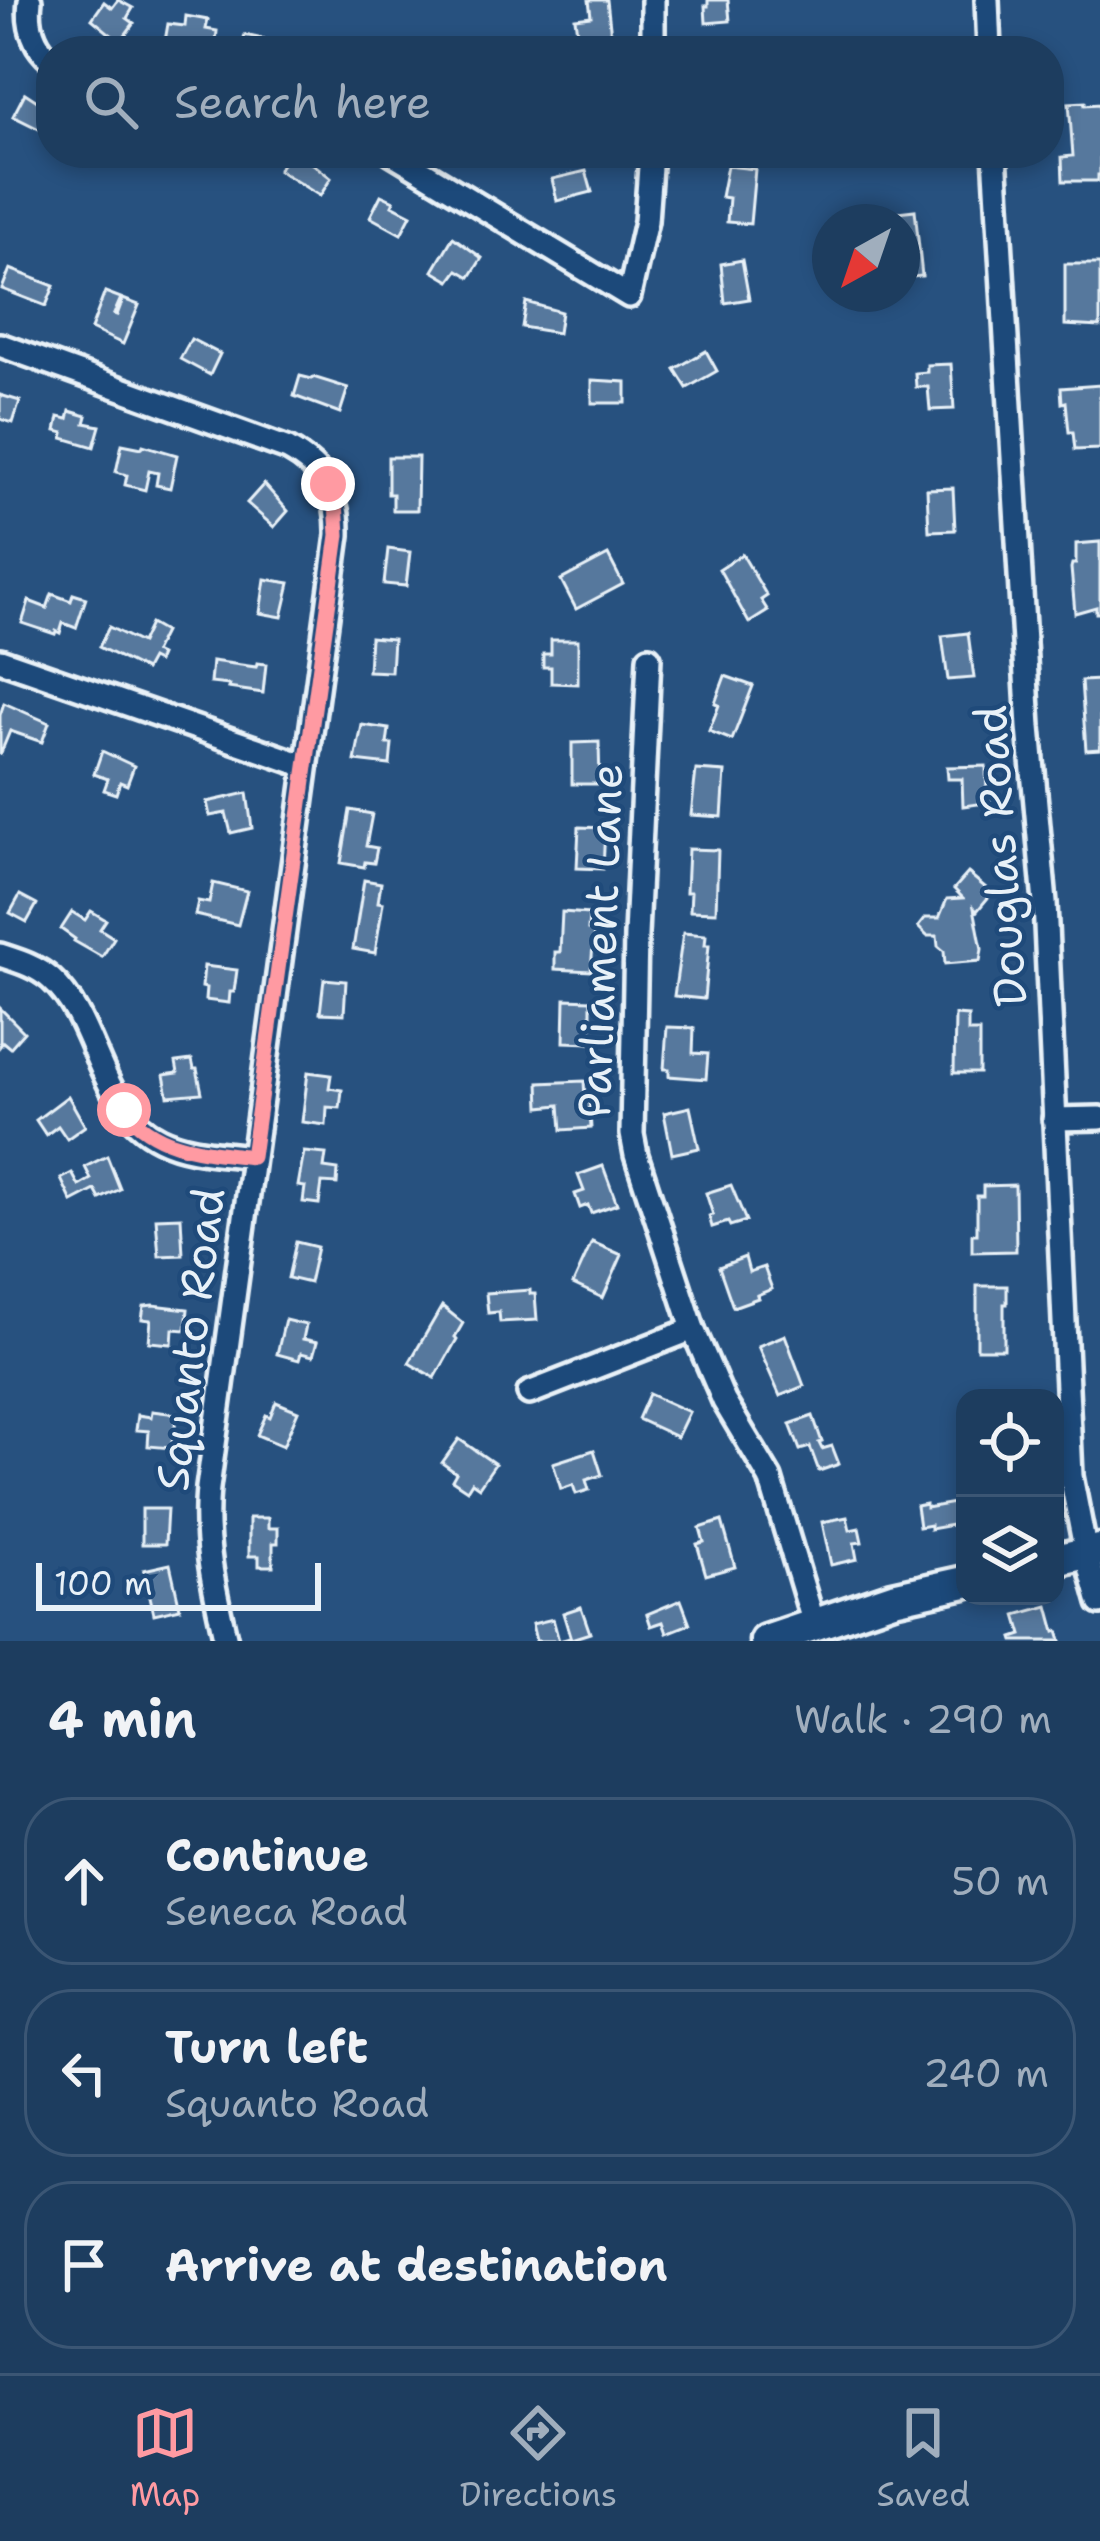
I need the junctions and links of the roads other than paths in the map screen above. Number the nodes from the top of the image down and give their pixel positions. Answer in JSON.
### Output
{"nodes":[{"id":1,"x":30,"y":0,"type":"edge"},
{"id":2,"x":653,"y":0,"type":"edge"},
{"id":3,"x":987,"y":0,"type":"edge"},
{"id":4,"x":653,"y":36,"type":"edge"},
{"id":5,"x":988,"y":36,"type":"edge"},
{"id":6,"x":36,"y":41,"type":"edge"},
{"id":7,"x":417,"y":168,"type":"edge"},
{"id":8,"x":650,"y":168,"type":"edge"},
{"id":9,"x":996,"y":168,"type":"edge"},
{"id":10,"x":0,"y":345,"type":"edge"},
{"id":11,"x":649,"y":658,"type":"dead end"},
{"id":12,"x":0,"y":660,"type":"edge"},
{"id":13,"x":306,"y":766,"type":"junction"},
{"id":14,"x":0,"y":955,"type":"edge"},
{"id":15,"x":1100,"y":1118,"type":"edge"},
{"id":16,"x":1054,"y":1119,"type":"junction"},
{"id":17,"x":252,"y":1157,"type":"junction"},
{"id":18,"x":693,"y":1329,"type":"junction"},
{"id":19,"x":529,"y":1393,"type":"dead end"},
{"id":20,"x":1080,"y":1554,"type":"edge"},
{"id":21,"x":956,"y":1584,"type":"edge"},
{"id":22,"x":1100,"y":1603,"type":"edge"},
{"id":23,"x":814,"y":1624,"type":"junction"},
{"id":24,"x":226,"y":1641,"type":"edge"},
{"id":25,"x":766,"y":1641,"type":"edge"}],
"edges":[{"from":1,"to":6,"type":"street"},
{"from":2,"to":4,"type":"street"},
{"from":3,"to":5,"type":"street"},
{"from":7,"to":8,"type":"street"},
{"from":9,"to":16,"type":"street","name":"Douglas Road"},
{"from":10,"to":13,"type":"street","name":"Squanto Road"},
{"from":11,"to":18,"type":"street","name":"Parliament Lane"},
{"from":12,"to":13,"type":"street"},
{"from":13,"to":17,"type":"street","name":"Squanto Road"},
{"from":14,"to":17,"type":"street"},
{"from":15,"to":16,"type":"street"},
{"from":16,"to":20,"type":"street","name":"Douglas Road"},
{"from":17,"to":24,"type":"street","name":"Squanto Road"},
{"from":18,"to":19,"type":"street"},
{"from":18,"to":23,"type":"street","name":"Parliament Lane"},
{"from":20,"to":22,"type":"street","name":"Douglas Road"},
{"from":21,"to":23,"type":"street"},
{"from":23,"to":25,"type":"street"}]}
